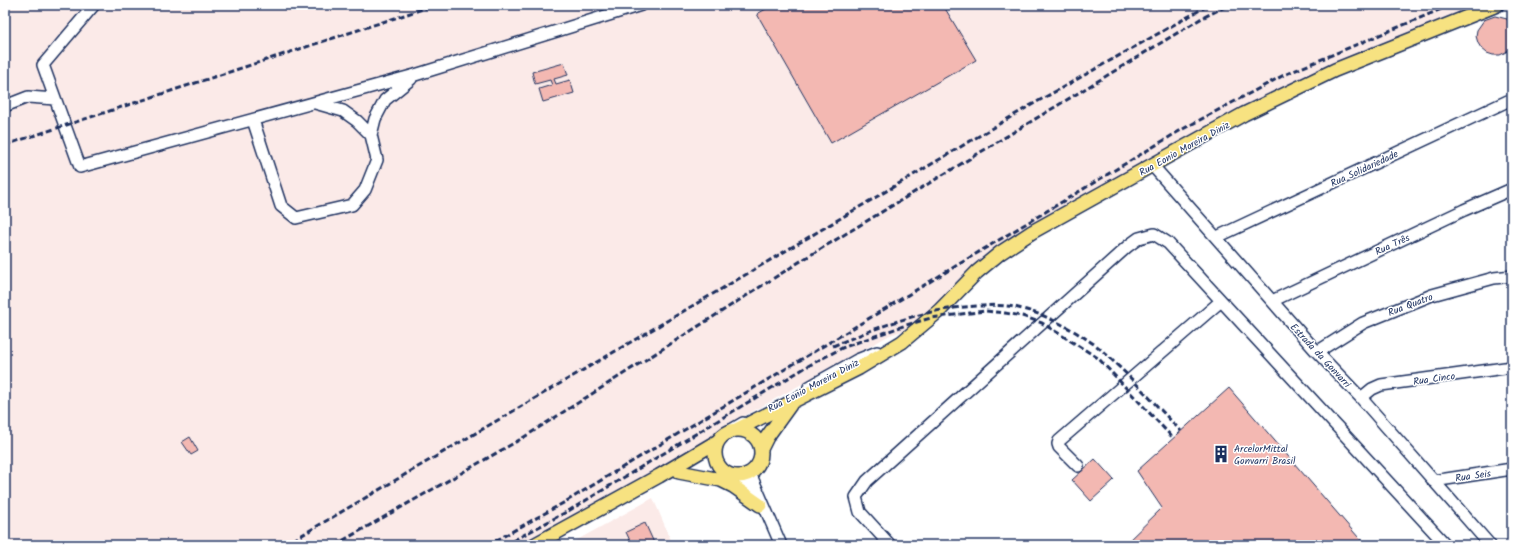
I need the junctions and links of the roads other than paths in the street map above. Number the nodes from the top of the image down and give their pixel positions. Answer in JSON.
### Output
{"nodes":[{"id":1,"x":94,"y":5,"type":"edge"},
{"id":2,"x":642,"y":5,"type":"edge"},
{"id":3,"x":1497,"y":5,"type":"edge"},
{"id":4,"x":415,"y":75,"type":"junction"},
{"id":5,"x":55,"y":99,"type":"junction"},
{"id":6,"x":1512,"y":99,"type":"edge"},
{"id":7,"x":314,"y":103,"type":"junction"},
{"id":8,"x":5,"y":106,"type":"edge"},
{"id":9,"x":253,"y":120,"type":"junction"},
{"id":10,"x":371,"y":135,"type":"junction"},
{"id":11,"x":1152,"y":165,"type":"junction"},
{"id":12,"x":1512,"y":188,"type":"edge"},
{"id":13,"x":1216,"y":237,"type":"junction"},
{"id":14,"x":1512,"y":276,"type":"edge"},
{"id":15,"x":1221,"y":301,"type":"junction"},
{"id":16,"x":1272,"y":301,"type":"junction"},
{"id":17,"x":902,"y":342,"type":"junction"},
{"id":18,"x":1317,"y":352,"type":"junction"},
{"id":19,"x":1512,"y":366,"type":"edge"},
{"id":20,"x":1361,"y":398,"type":"junction"},
{"id":21,"x":791,"y":404,"type":"junction"},
{"id":22,"x":727,"y":435,"type":"junction"},
{"id":23,"x":761,"y":449,"type":"junction"},
{"id":24,"x":1078,"y":466,"type":"dead end"},
{"id":25,"x":1512,"y":469,"type":"edge"},
{"id":26,"x":679,"y":472,"type":"junction"},
{"id":27,"x":723,"y":472,"type":"junction"},
{"id":28,"x":746,"y":475,"type":"junction"},
{"id":29,"x":659,"y":476,"type":"junction"},
{"id":30,"x":1433,"y":481,"type":"junction"},
{"id":31,"x":760,"y":505,"type":"junction"},
{"id":32,"x":772,"y":524,"type":"junction"},
{"id":33,"x":534,"y":545,"type":"edge"},
{"id":34,"x":781,"y":545,"type":"edge"},
{"id":35,"x":890,"y":545,"type":"edge"},
{"id":36,"x":1446,"y":545,"type":"edge"},
{"id":37,"x":1490,"y":545,"type":"edge"}],
"edges":[{"from":1,"to":5,"type":"street"},
{"from":2,"to":4,"type":"street"},
{"from":3,"to":11,"type":"main road","name":"Rua Eonio Moreira Diniz"},
{"from":4,"to":7,"type":"street"},
{"from":4,"to":10,"type":"street"},
{"from":5,"to":8,"type":"street"},
{"from":5,"to":9,"type":"street"},
{"from":6,"to":13,"type":"street","name":"Rua Solidariedade"},
{"from":7,"to":9,"type":"street"},
{"from":7,"to":10,"type":"street"},
{"from":9,"to":10,"type":"street"},
{"from":11,"to":13,"type":"street","name":"Estrada da Gonvarri"},
{"from":11,"to":17,"type":"main road","name":"Rua Eonio Moreira Diniz"},
{"from":12,"to":16,"type":"street","name":"Rua Três"},
{"from":13,"to":16,"type":"street","name":"Estrada da Gonvarri"},
{"from":14,"to":18,"type":"street","name":"Rua Quatro"},
{"from":15,"to":24,"type":"street"},
{"from":15,"to":35,"type":"street"},
{"from":15,"to":36,"type":"street"},
{"from":16,"to":18,"type":"street","name":"Estrada da Gonvarri"},
{"from":17,"to":21,"type":"main road","name":"Rua Eonio Moreira Diniz"},
{"from":17,"to":22,"type":"street","name":"Rua Eonio Moreira Diniz"},
{"from":18,"to":20,"type":"street","name":"Estrada da Gonvarri"},
{"from":19,"to":20,"type":"street","name":"Rua Cinco"},
{"from":20,"to":30,"type":"street","name":"Estrada da Gonvarri"},
{"from":21,"to":22,"type":"main road","name":"Rua Eonio Moreira Diniz"},
{"from":21,"to":23,"type":"main road","name":"Rua Eonio Moreira Diniz"},
{"from":22,"to":23,"type":"main road"},
{"from":22,"to":27,"type":"main road"},
{"from":22,"to":29,"type":"main road","name":"Rua Eonio Moreira Diniz"},
{"from":23,"to":28,"type":"main road"},
{"from":25,"to":30,"type":"street","name":"Rua Seis"},
{"from":26,"to":27,"type":"main road","name":"Rua Eonio Moreira Diniz"},
{"from":26,"to":29,"type":"main road","name":"Rua Eonio Moreira Diniz"},
{"from":26,"to":31,"type":"main road"},
{"from":27,"to":28,"type":"main road"},
{"from":28,"to":31,"type":"street"},
{"from":28,"to":32,"type":"street"},
{"from":29,"to":33,"type":"main road","name":"Rua Eonio Moreira Diniz"},
{"from":30,"to":37,"type":"street","name":"Estrada da Gonvarri"},
{"from":31,"to":32,"type":"street"},
{"from":32,"to":34,"type":"street"}]}
